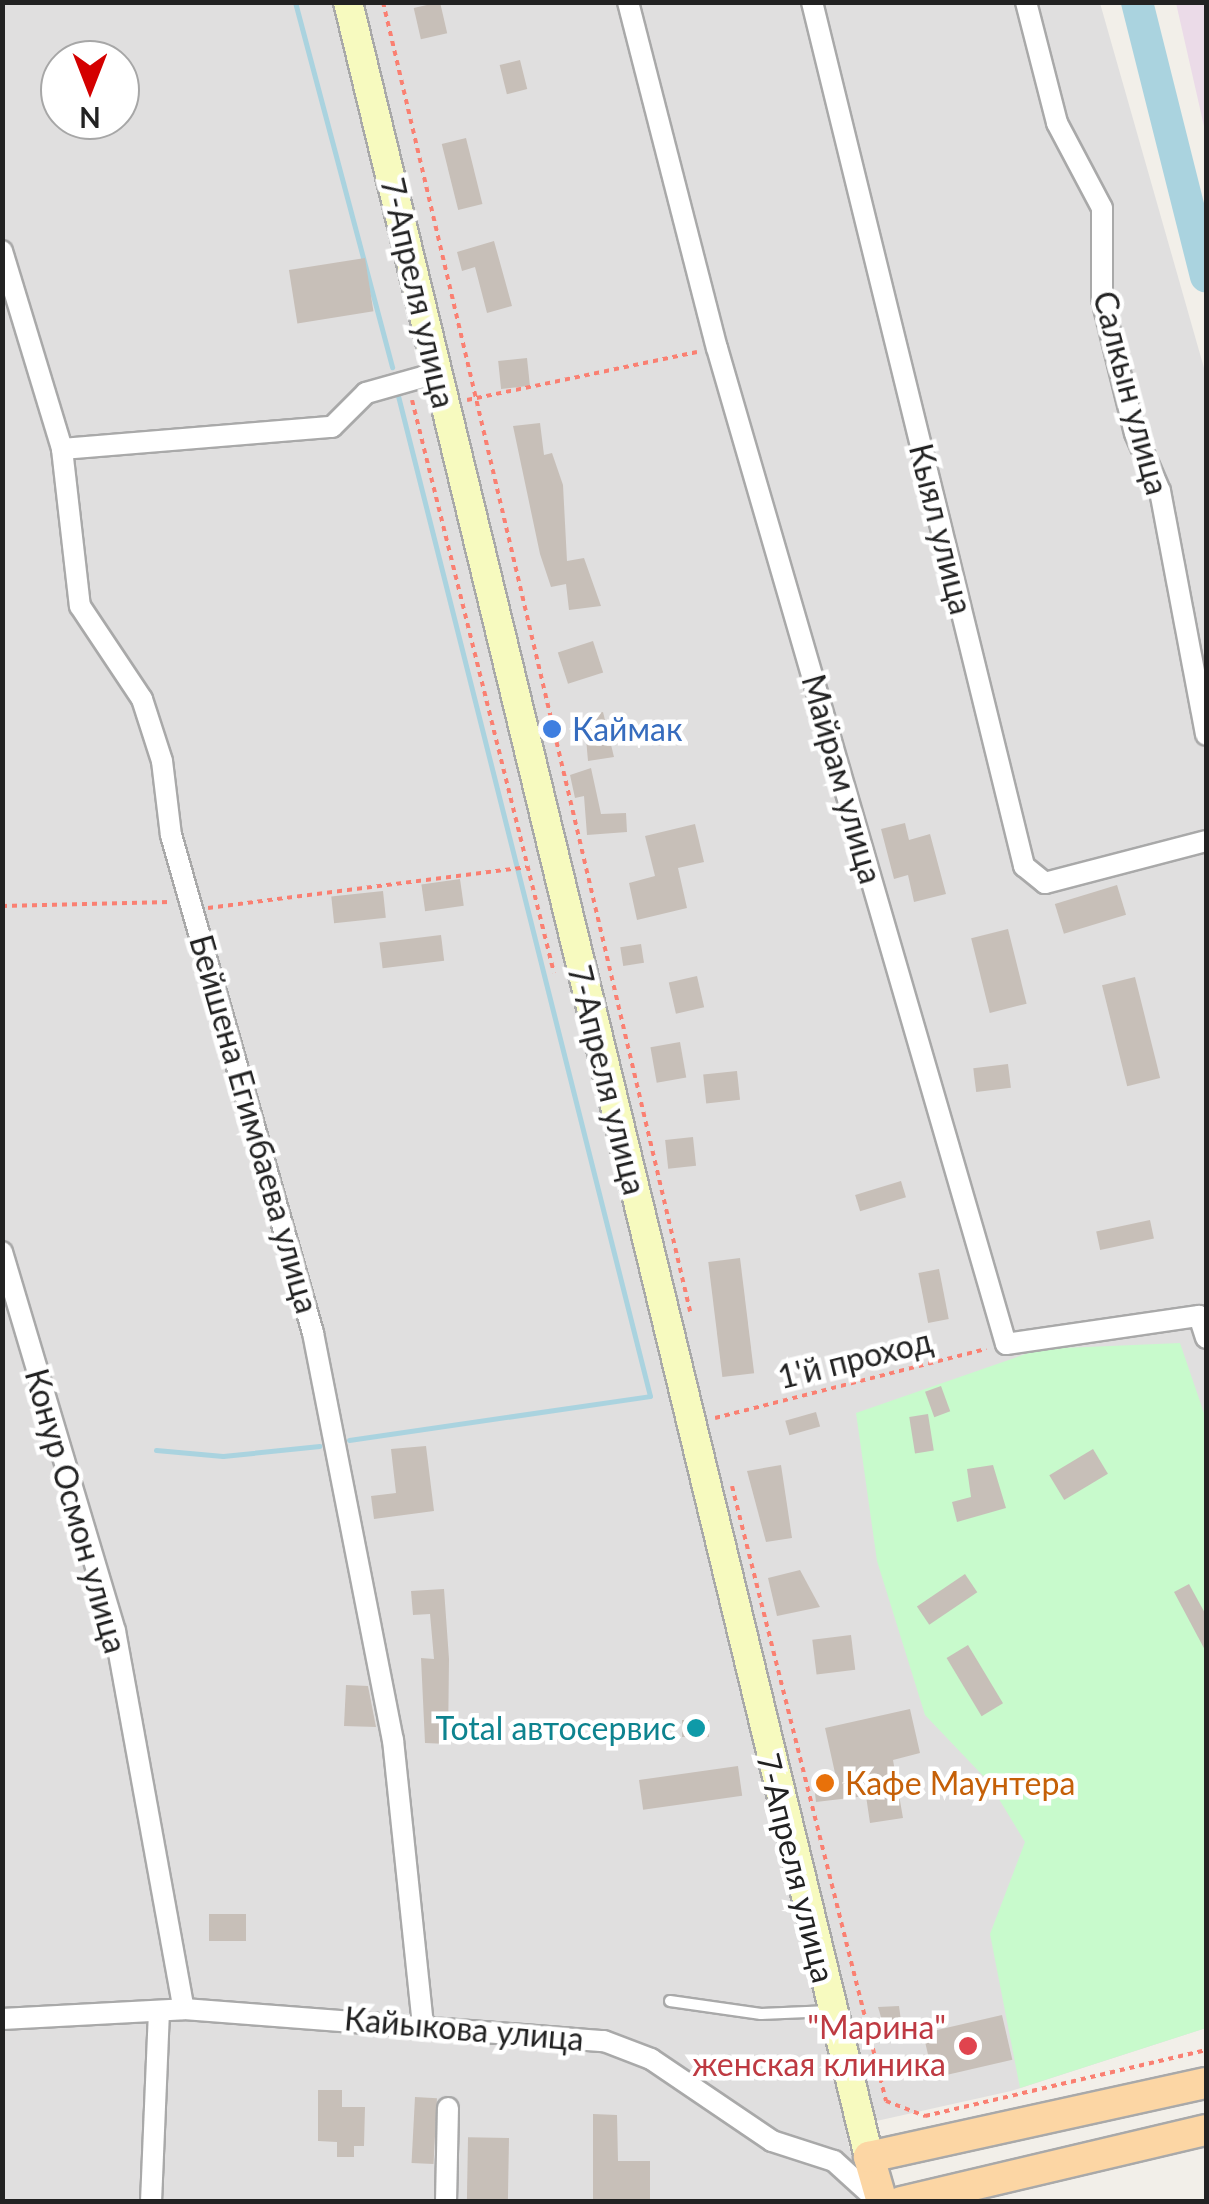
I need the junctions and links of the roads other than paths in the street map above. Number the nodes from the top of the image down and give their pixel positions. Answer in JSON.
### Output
{"nodes":[{"id":1,"x":348,"y":2,"type":"edge"},
{"id":2,"x":628,"y":2,"type":"edge"},
{"id":3,"x":812,"y":2,"type":"edge"},
{"id":4,"x":1026,"y":2,"type":"edge"},
{"id":5,"x":2,"y":250,"type":"edge"},
{"id":6,"x":437,"y":373,"type":"junction"},
{"id":7,"x":62,"y":449,"type":"junction"},
{"id":8,"x":1206,"y":735,"type":"edge"},
{"id":9,"x":1206,"y":841,"type":"edge"},
{"id":10,"x":2,"y":1252,"type":"edge"},
{"id":11,"x":1206,"y":1338,"type":"edge"},
{"id":12,"x":670,"y":2001,"type":"dead end"},
{"id":13,"x":184,"y":2008,"type":"junction"},
{"id":14,"x":832,"y":2011,"type":"junction"},
{"id":15,"x":159,"y":2012,"type":"junction"},
{"id":16,"x":2,"y":2018,"type":"edge"},
{"id":17,"x":424,"y":2024,"type":"junction"},
{"id":18,"x":1206,"y":2083,"type":"edge"},
{"id":19,"x":448,"y":2108,"type":"dead end"},
{"id":20,"x":1206,"y":2130,"type":"edge"},
{"id":21,"x":869,"y":2156,"type":"junction"},
{"id":22,"x":834,"y":2161,"type":"junction"},
{"id":23,"x":151,"y":2202,"type":"edge"},
{"id":24,"x":446,"y":2202,"type":"edge"},
{"id":25,"x":881,"y":2202,"type":"edge"},
{"id":26,"x":900,"y":2202,"type":"edge"}],
"edges":[{"from":1,"to":6,"type":"main road","name":"7-Апреля улица"},
{"from":2,"to":11,"type":"street","name":"Майрам улица"},
{"from":3,"to":9,"type":"street","name":"Кыял улица"},
{"from":4,"to":8,"type":"street","name":"Салкын улица"},
{"from":5,"to":7,"type":"street","name":"Бейшена Егимбаева улица"},
{"from":6,"to":7,"type":"street"},
{"from":6,"to":14,"type":"main road","name":"7-Апреля улица"},
{"from":7,"to":17,"type":"street","name":"Бейшена Егимбаева улица"},
{"from":10,"to":13,"type":"street","name":"Конур Осмон улица"},
{"from":12,"to":14,"type":"lane"},
{"from":13,"to":15,"type":"street","name":"Кайыкова улица"},
{"from":13,"to":17,"type":"street","name":"Кайыкова улица"},
{"from":14,"to":21,"type":"main road","name":"7-Апреля улица"},
{"from":15,"to":16,"type":"street","name":"Кайыкова улица"},
{"from":15,"to":23,"type":"street"},
{"from":17,"to":22,"type":"street","name":"Кайыкова улица"},
{"from":18,"to":21,"type":"main road"},
{"from":19,"to":24,"type":"street"},
{"from":20,"to":26,"type":"main road"},
{"from":21,"to":22,"type":"street"},
{"from":21,"to":25,"type":"main road"},
{"from":22,"to":25,"type":"street","name":"Кайыкова улица"}]}
